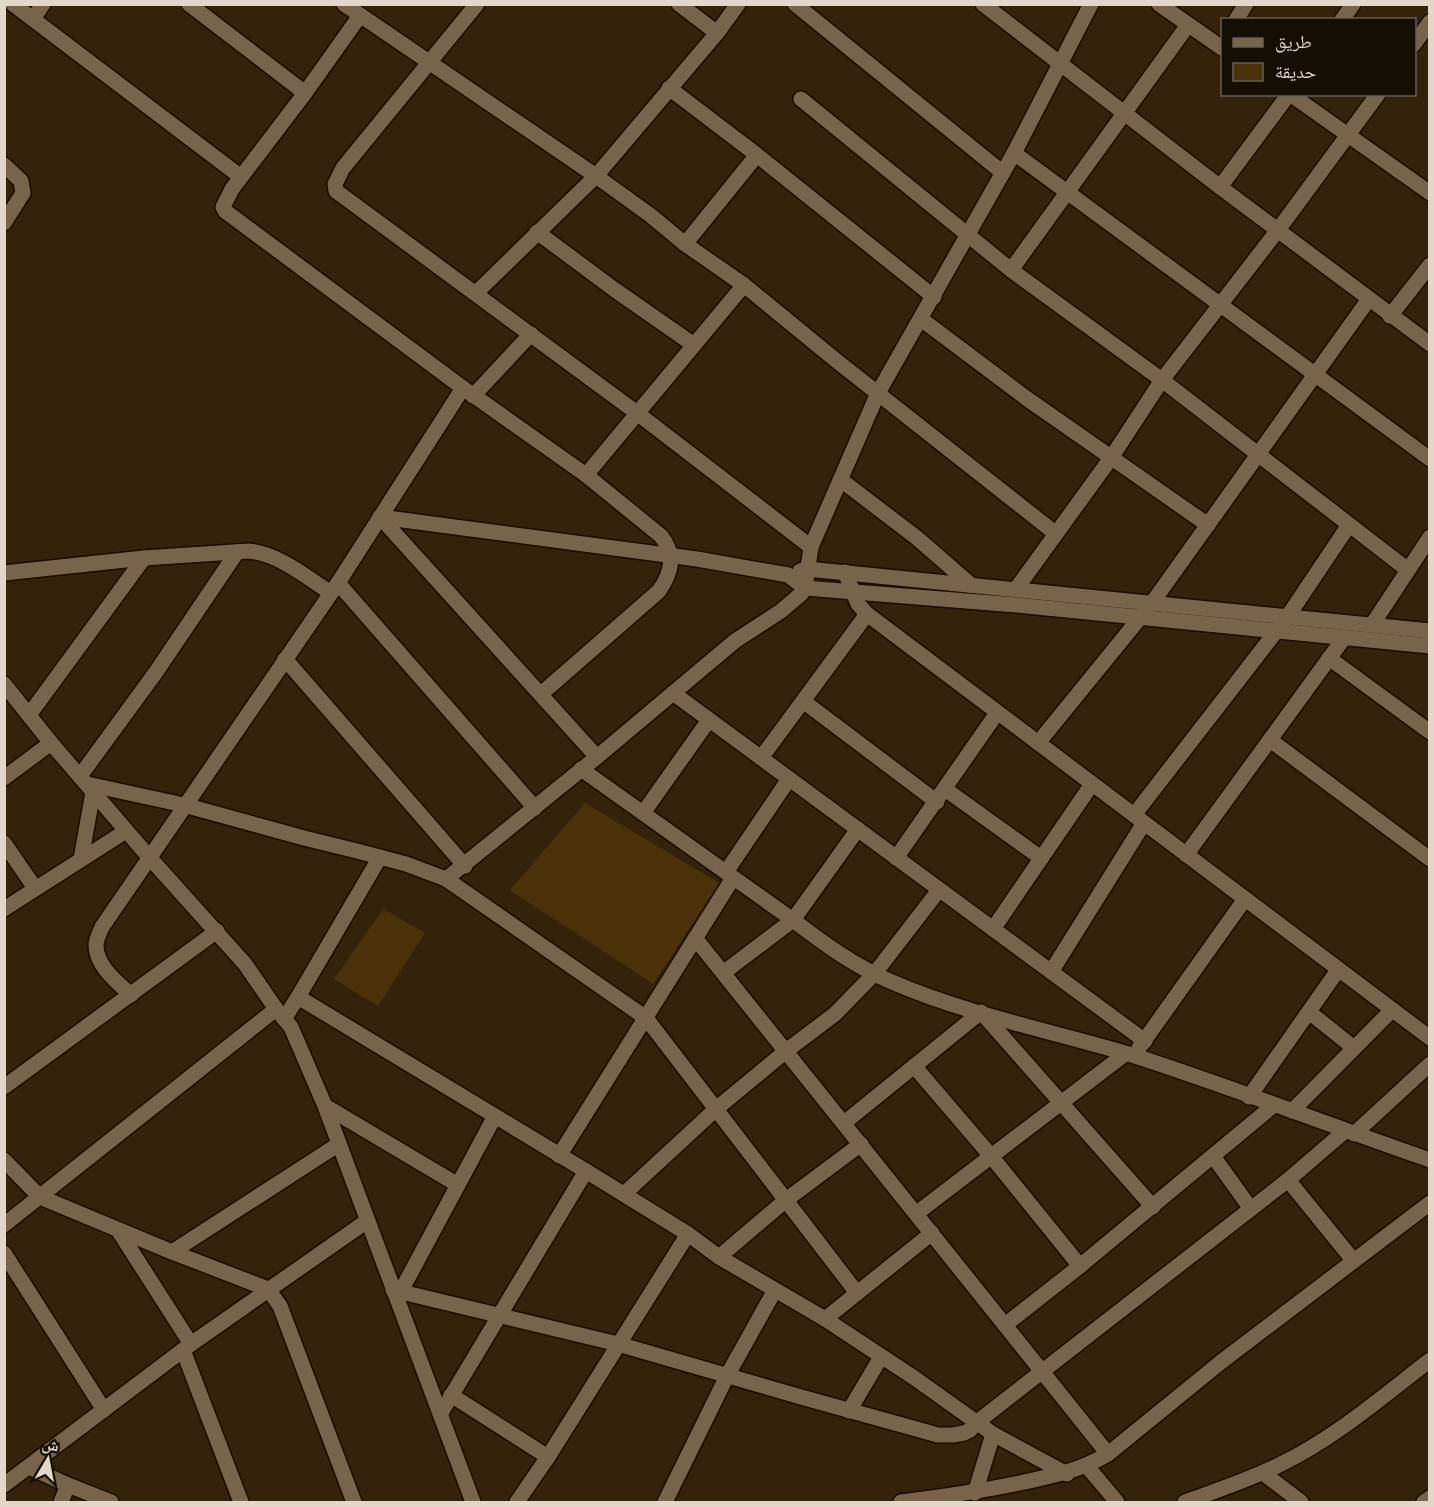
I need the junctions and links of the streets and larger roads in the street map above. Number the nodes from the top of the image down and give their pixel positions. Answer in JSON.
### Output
{"nodes":[{"id":1,"x":13,"y":4,"type":"edge"},
{"id":2,"x":43,"y":4,"type":"edge"},
{"id":3,"x":189,"y":4,"type":"edge"},
{"id":4,"x":344,"y":4,"type":"edge"},
{"id":5,"x":477,"y":4,"type":"edge"},
{"id":6,"x":679,"y":4,"type":"edge"},
{"id":7,"x":738,"y":4,"type":"edge"},
{"id":8,"x":795,"y":4,"type":"edge"},
{"id":9,"x":983,"y":4,"type":"edge"},
{"id":10,"x":1090,"y":4,"type":"edge"},
{"id":11,"x":1159,"y":4,"type":"edge"},
{"id":12,"x":1246,"y":4,"type":"edge"},
{"id":13,"x":1353,"y":4,"type":"edge"},
{"id":14,"x":359,"y":17,"type":"junction"},
{"id":15,"x":1237,"y":18,"type":"edge"},
{"id":16,"x":1343,"y":18,"type":"edge"},
{"id":17,"x":33,"y":19,"type":"junction"},
{"id":18,"x":1430,"y":22,"type":"edge"},
{"id":19,"x":1188,"y":25,"type":"junction"},
{"id":20,"x":717,"y":33,"type":"junction"},
{"id":21,"x":1416,"y":41,"type":"edge"},
{"id":22,"x":1221,"y":43,"type":"edge"},
{"id":23,"x":430,"y":63,"type":"junction"},
{"id":24,"x":1059,"y":64,"type":"junction"},
{"id":25,"x":669,"y":88,"type":"junction"},
{"id":26,"x":305,"y":93,"type":"junction"},
{"id":27,"x":1288,"y":96,"type":"edge"},
{"id":28,"x":1292,"y":96,"type":"edge"},
{"id":29,"x":1376,"y":96,"type":"edge"},
{"id":30,"x":801,"y":99,"type":"dead end"},
{"id":31,"x":1123,"y":112,"type":"junction"},
{"id":32,"x":1347,"y":135,"type":"junction"},
{"id":33,"x":1014,"y":153,"type":"junction"},
{"id":34,"x":757,"y":155,"type":"junction"},
{"id":35,"x":4,"y":165,"type":"edge"},
{"id":36,"x":1003,"y":172,"type":"junction"},
{"id":37,"x":596,"y":176,"type":"junction"},
{"id":38,"x":241,"y":177,"type":"junction"},
{"id":39,"x":1220,"y":187,"type":"junction"},
{"id":40,"x":1067,"y":192,"type":"junction"},
{"id":41,"x":1430,"y":193,"type":"edge"},
{"id":42,"x":4,"y":223,"type":"edge"},
{"id":43,"x":1278,"y":230,"type":"junction"},
{"id":44,"x":537,"y":232,"type":"junction"},
{"id":45,"x":970,"y":234,"type":"junction"},
{"id":46,"x":685,"y":244,"type":"junction"},
{"id":47,"x":1430,"y":265,"type":"edge"},
{"id":48,"x":1011,"y":270,"type":"junction"},
{"id":49,"x":744,"y":285,"type":"junction"},
{"id":50,"x":476,"y":293,"type":"junction"},
{"id":51,"x":934,"y":297,"type":"junction"},
{"id":52,"x":1369,"y":299,"type":"junction"},
{"id":53,"x":1220,"y":305,"type":"junction"},
{"id":54,"x":1390,"y":316,"type":"junction"},
{"id":55,"x":921,"y":319,"type":"junction"},
{"id":56,"x":531,"y":334,"type":"junction"},
{"id":57,"x":1430,"y":344,"type":"edge"},
{"id":58,"x":694,"y":345,"type":"junction"},
{"id":59,"x":1316,"y":375,"type":"junction"},
{"id":60,"x":1162,"y":380,"type":"junction"},
{"id":61,"x":468,"y":392,"type":"junction"},
{"id":62,"x":878,"y":393,"type":"junction"},
{"id":63,"x":637,"y":413,"type":"junction"},
{"id":64,"x":1258,"y":454,"type":"junction"},
{"id":65,"x":1111,"y":458,"type":"junction"},
{"id":66,"x":1430,"y":459,"type":"edge"},
{"id":67,"x":586,"y":475,"type":"junction"},
{"id":68,"x":841,"y":480,"type":"junction"},
{"id":69,"x":380,"y":517,"type":"junction"},
{"id":70,"x":1208,"y":525,"type":"junction"},
{"id":71,"x":1349,"y":525,"type":"junction"},
{"id":72,"x":1055,"y":533,"type":"junction"},
{"id":73,"x":1430,"y":537,"type":"edge"},
{"id":74,"x":811,"y":547,"type":"junction"},
{"id":75,"x":237,"y":552,"type":"junction"},
{"id":76,"x":671,"y":556,"type":"junction"},
{"id":77,"x":144,"y":558,"type":"junction"},
{"id":78,"x":807,"y":568,"type":"junction"},
{"id":79,"x":1408,"y":570,"type":"junction"},
{"id":80,"x":844,"y":572,"type":"junction"},
{"id":81,"x":4,"y":573,"type":"edge"},
{"id":82,"x":788,"y":575,"type":"junction"},
{"id":83,"x":971,"y":585,"type":"junction"},
{"id":84,"x":335,"y":588,"type":"junction"},
{"id":85,"x":805,"y":588,"type":"junction"},
{"id":86,"x":1016,"y":589,"type":"junction"},
{"id":87,"x":853,"y":592,"type":"junction"},
{"id":88,"x":1152,"y":603,"type":"junction"},
{"id":89,"x":867,"y":614,"type":"junction"},
{"id":90,"x":1288,"y":616,"type":"junction"},
{"id":91,"x":1139,"y":618,"type":"junction"},
{"id":92,"x":1372,"y":625,"type":"junction"},
{"id":93,"x":1277,"y":631,"type":"junction"},
{"id":94,"x":1430,"y":631,"type":"edge"},
{"id":95,"x":1344,"y":638,"type":"junction"},
{"id":96,"x":1430,"y":646,"type":"edge"},
{"id":97,"x":1329,"y":658,"type":"junction"},
{"id":98,"x":285,"y":659,"type":"junction"},
{"id":99,"x":4,"y":684,"type":"edge"},
{"id":100,"x":673,"y":693,"type":"junction"},
{"id":101,"x":541,"y":694,"type":"junction"},
{"id":102,"x":803,"y":701,"type":"junction"},
{"id":103,"x":997,"y":714,"type":"junction"},
{"id":104,"x":29,"y":715,"type":"junction"},
{"id":105,"x":709,"y":720,"type":"junction"},
{"id":106,"x":1430,"y":732,"type":"edge"},
{"id":107,"x":1270,"y":740,"type":"junction"},
{"id":108,"x":51,"y":743,"type":"junction"},
{"id":109,"x":1038,"y":743,"type":"junction"},
{"id":110,"x":597,"y":757,"type":"junction"},
{"id":111,"x":761,"y":758,"type":"junction"},
{"id":112,"x":582,"y":769,"type":"junction"},
{"id":113,"x":4,"y":778,"type":"edge"},
{"id":114,"x":789,"y":779,"type":"junction"},
{"id":115,"x":87,"y":784,"type":"junction"},
{"id":116,"x":1092,"y":784,"type":"junction"},
{"id":117,"x":941,"y":796,"type":"junction"},
{"id":118,"x":184,"y":805,"type":"junction"},
{"id":119,"x":535,"y":808,"type":"junction"},
{"id":120,"x":643,"y":813,"type":"junction"},
{"id":121,"x":1139,"y":819,"type":"junction"},
{"id":122,"x":858,"y":829,"type":"junction"},
{"id":123,"x":126,"y":831,"type":"junction"},
{"id":124,"x":4,"y":843,"type":"edge"},
{"id":125,"x":1186,"y":855,"type":"junction"},
{"id":126,"x":148,"y":857,"type":"junction"},
{"id":127,"x":380,"y":857,"type":"junction"},
{"id":128,"x":896,"y":858,"type":"junction"},
{"id":129,"x":1041,"y":858,"type":"junction"},
{"id":130,"x":81,"y":859,"type":"junction"},
{"id":131,"x":1430,"y":859,"type":"edge"},
{"id":132,"x":465,"y":866,"type":"junction"},
{"id":133,"x":730,"y":875,"type":"junction"},
{"id":134,"x":446,"y":879,"type":"junction"},
{"id":135,"x":35,"y":888,"type":"junction"},
{"id":136,"x":939,"y":890,"type":"junction"},
{"id":137,"x":1245,"y":899,"type":"junction"},
{"id":138,"x":4,"y":909,"type":"edge"},
{"id":139,"x":793,"y":920,"type":"junction"},
{"id":140,"x":993,"y":929,"type":"junction"},
{"id":141,"x":217,"y":931,"type":"junction"},
{"id":142,"x":695,"y":938,"type":"junction"},
{"id":143,"x":1338,"y":970,"type":"junction"},
{"id":144,"x":1051,"y":972,"type":"junction"},
{"id":145,"x":723,"y":973,"type":"junction"},
{"id":146,"x":875,"y":974,"type":"junction"},
{"id":147,"x":131,"y":995,"type":"junction"},
{"id":148,"x":298,"y":997,"type":"junction"},
{"id":149,"x":1392,"y":1010,"type":"junction"},
{"id":150,"x":981,"y":1012,"type":"junction"},
{"id":151,"x":1309,"y":1012,"type":"junction"},
{"id":152,"x":280,"y":1014,"type":"junction"},
{"id":153,"x":646,"y":1018,"type":"junction"},
{"id":154,"x":1430,"y":1038,"type":"edge"},
{"id":155,"x":1145,"y":1041,"type":"junction"},
{"id":156,"x":1354,"y":1048,"type":"junction"},
{"id":157,"x":786,"y":1051,"type":"junction"},
{"id":158,"x":1129,"y":1055,"type":"junction"},
{"id":159,"x":1430,"y":1064,"type":"edge"},
{"id":160,"x":914,"y":1066,"type":"junction"},
{"id":161,"x":4,"y":1087,"type":"edge"},
{"id":162,"x":1250,"y":1097,"type":"junction"},
{"id":163,"x":1062,"y":1103,"type":"junction"},
{"id":164,"x":1274,"y":1105,"type":"junction"},
{"id":165,"x":324,"y":1106,"type":"junction"},
{"id":166,"x":716,"y":1109,"type":"junction"},
{"id":167,"x":1292,"y":1111,"type":"junction"},
{"id":168,"x":495,"y":1116,"type":"junction"},
{"id":169,"x":844,"y":1123,"type":"junction"},
{"id":170,"x":1350,"y":1133,"type":"junction"},
{"id":171,"x":339,"y":1144,"type":"junction"},
{"id":172,"x":861,"y":1144,"type":"junction"},
{"id":173,"x":559,"y":1156,"type":"junction"},
{"id":174,"x":991,"y":1156,"type":"junction"},
{"id":175,"x":1213,"y":1156,"type":"junction"},
{"id":176,"x":4,"y":1160,"type":"edge"},
{"id":177,"x":1430,"y":1160,"type":"edge"},
{"id":178,"x":586,"y":1171,"type":"junction"},
{"id":179,"x":1288,"y":1180,"type":"junction"},
{"id":180,"x":458,"y":1185,"type":"junction"},
{"id":181,"x":624,"y":1194,"type":"junction"},
{"id":182,"x":40,"y":1197,"type":"junction"},
{"id":183,"x":786,"y":1200,"type":"junction"},
{"id":184,"x":1430,"y":1203,"type":"edge"},
{"id":185,"x":1153,"y":1207,"type":"junction"},
{"id":186,"x":1251,"y":1209,"type":"junction"},
{"id":187,"x":917,"y":1213,"type":"junction"},
{"id":188,"x":367,"y":1221,"type":"junction"},
{"id":189,"x":4,"y":1225,"type":"edge"},
{"id":190,"x":118,"y":1230,"type":"junction"},
{"id":191,"x":932,"y":1233,"type":"junction"},
{"id":192,"x":688,"y":1234,"type":"junction"},
{"id":193,"x":172,"y":1252,"type":"junction"},
{"id":194,"x":4,"y":1253,"type":"edge"},
{"id":195,"x":719,"y":1257,"type":"junction"},
{"id":196,"x":1353,"y":1260,"type":"junction"},
{"id":197,"x":1080,"y":1266,"type":"junction"},
{"id":198,"x":267,"y":1289,"type":"junction"},
{"id":199,"x":775,"y":1290,"type":"junction"},
{"id":200,"x":397,"y":1291,"type":"junction"},
{"id":201,"x":857,"y":1293,"type":"junction"},
{"id":202,"x":500,"y":1315,"type":"junction"},
{"id":203,"x":825,"y":1319,"type":"junction"},
{"id":204,"x":1005,"y":1325,"type":"junction"},
{"id":205,"x":618,"y":1344,"type":"junction"},
{"id":206,"x":187,"y":1347,"type":"junction"},
{"id":207,"x":881,"y":1357,"type":"junction"},
{"id":208,"x":1430,"y":1360,"type":"edge"},
{"id":209,"x":1042,"y":1372,"type":"junction"},
{"id":210,"x":727,"y":1376,"type":"junction"},
{"id":211,"x":451,"y":1395,"type":"junction"},
{"id":212,"x":104,"y":1410,"type":"junction"},
{"id":213,"x":849,"y":1411,"type":"junction"},
{"id":214,"x":441,"y":1413,"type":"junction"},
{"id":215,"x":976,"y":1423,"type":"junction"},
{"id":216,"x":993,"y":1434,"type":"junction"},
{"id":217,"x":1108,"y":1454,"type":"junction"},
{"id":218,"x":548,"y":1457,"type":"junction"},
{"id":219,"x":1086,"y":1466,"type":"junction"},
{"id":220,"x":29,"y":1467,"type":"junction"},
{"id":221,"x":1263,"y":1473,"type":"junction"},
{"id":222,"x":1067,"y":1474,"type":"junction"},
{"id":223,"x":4,"y":1485,"type":"edge"},
{"id":224,"x":68,"y":1485,"type":"junction"},
{"id":225,"x":975,"y":1493,"type":"junction"},
{"id":226,"x":1430,"y":1498,"type":"edge"},
{"id":227,"x":61,"y":1503,"type":"edge"},
{"id":228,"x":111,"y":1503,"type":"edge"},
{"id":229,"x":241,"y":1503,"type":"edge"},
{"id":230,"x":354,"y":1503,"type":"edge"},
{"id":231,"x":473,"y":1503,"type":"edge"},
{"id":232,"x":517,"y":1503,"type":"edge"},
{"id":233,"x":665,"y":1503,"type":"edge"},
{"id":234,"x":901,"y":1503,"type":"edge"},
{"id":235,"x":1117,"y":1503,"type":"edge"},
{"id":236,"x":1185,"y":1503,"type":"edge"},
{"id":237,"x":1301,"y":1503,"type":"edge"},
{"id":238,"x":1424,"y":1503,"type":"edge"}],
"edges":[{"from":1,"to":17,"type":"street"},
{"from":2,"to":17,"type":"street"},
{"from":3,"to":26,"type":"street"},
{"from":4,"to":14,"type":"street"},
{"from":5,"to":23,"type":"street"},
{"from":6,"to":20,"type":"street"},
{"from":7,"to":20,"type":"street"},
{"from":8,"to":36,"type":"street"},
{"from":9,"to":24,"type":"street"},
{"from":10,"to":24,"type":"street"},
{"from":11,"to":19,"type":"street"},
{"from":12,"to":15,"type":"street"},
{"from":13,"to":16,"type":"street"},
{"from":14,"to":23,"type":"street"},
{"from":14,"to":26,"type":"street"},
{"from":17,"to":38,"type":"street"},
{"from":18,"to":21,"type":"street"},
{"from":19,"to":22,"type":"street"},
{"from":19,"to":31,"type":"street"},
{"from":20,"to":25,"type":"street"},
{"from":23,"to":37,"type":"street"},
{"from":23,"to":50,"type":"street"},
{"from":24,"to":31,"type":"street"},
{"from":24,"to":33,"type":"street"},
{"from":25,"to":34,"type":"street"},
{"from":25,"to":37,"type":"street"},
{"from":26,"to":38,"type":"street"},
{"from":27,"to":39,"type":"street"},
{"from":28,"to":32,"type":"street"},
{"from":29,"to":32,"type":"street"},
{"from":30,"to":45,"type":"street"},
{"from":31,"to":39,"type":"street"},
{"from":31,"to":40,"type":"street"},
{"from":32,"to":41,"type":"street"},
{"from":32,"to":43,"type":"street"},
{"from":33,"to":36,"type":"street"},
{"from":33,"to":40,"type":"street"},
{"from":34,"to":46,"type":"street"},
{"from":34,"to":51,"type":"street"},
{"from":35,"to":42,"type":"street"},
{"from":36,"to":45,"type":"street"},
{"from":37,"to":44,"type":"street"},
{"from":37,"to":46,"type":"street"},
{"from":38,"to":61,"type":"street"},
{"from":39,"to":43,"type":"street"},
{"from":40,"to":48,"type":"street"},
{"from":40,"to":53,"type":"street"},
{"from":43,"to":52,"type":"street"},
{"from":43,"to":53,"type":"street"},
{"from":44,"to":50,"type":"street"},
{"from":44,"to":58,"type":"street"},
{"from":45,"to":48,"type":"street"},
{"from":45,"to":51,"type":"street"},
{"from":46,"to":49,"type":"street"},
{"from":47,"to":54,"type":"street"},
{"from":48,"to":60,"type":"street"},
{"from":49,"to":58,"type":"street"},
{"from":49,"to":62,"type":"street"},
{"from":50,"to":56,"type":"street"},
{"from":51,"to":55,"type":"street"},
{"from":52,"to":54,"type":"street"},
{"from":52,"to":59,"type":"street"},
{"from":53,"to":59,"type":"street"},
{"from":53,"to":60,"type":"street"},
{"from":54,"to":57,"type":"street"},
{"from":55,"to":62,"type":"street"},
{"from":55,"to":65,"type":"street"},
{"from":56,"to":61,"type":"street"},
{"from":56,"to":63,"type":"street"},
{"from":58,"to":63,"type":"street"},
{"from":59,"to":64,"type":"street"},
{"from":59,"to":66,"type":"street"},
{"from":60,"to":64,"type":"street"},
{"from":60,"to":65,"type":"street"},
{"from":61,"to":67,"type":"street"},
{"from":61,"to":69,"type":"street"},
{"from":62,"to":68,"type":"street"},
{"from":62,"to":72,"type":"street"},
{"from":63,"to":67,"type":"street"},
{"from":63,"to":74,"type":"street"},
{"from":64,"to":70,"type":"street"},
{"from":64,"to":71,"type":"street"},
{"from":65,"to":70,"type":"street"},
{"from":65,"to":72,"type":"street"},
{"from":67,"to":76,"type":"street"},
{"from":68,"to":74,"type":"street"},
{"from":68,"to":83,"type":"street"},
{"from":69,"to":76,"type":"street"},
{"from":69,"to":84,"type":"street"},
{"from":69,"to":101,"type":"street"},
{"from":70,"to":88,"type":"street"},
{"from":71,"to":79,"type":"street"},
{"from":71,"to":90,"type":"street"},
{"from":72,"to":86,"type":"street"},
{"from":73,"to":79,"type":"street"},
{"from":74,"to":78,"type":"street"},
{"from":75,"to":77,"type":"street"},
{"from":75,"to":84,"type":"street"},
{"from":75,"to":115,"type":"street"},
{"from":76,"to":82,"type":"street"},
{"from":76,"to":101,"type":"street"},
{"from":77,"to":81,"type":"street"},
{"from":77,"to":104,"type":"street"},
{"from":78,"to":80,"type":"street"},
{"from":78,"to":82,"type":"street"},
{"from":78,"to":85,"type":"street"},
{"from":79,"to":92,"type":"street"},
{"from":80,"to":83,"type":"street"},
{"from":80,"to":87,"type":"street"},
{"from":82,"to":85,"type":"street"},
{"from":83,"to":86,"type":"street"},
{"from":84,"to":98,"type":"street"},
{"from":84,"to":119,"type":"street"},
{"from":85,"to":87,"type":"street"},
{"from":85,"to":100,"type":"street"},
{"from":86,"to":88,"type":"street"},
{"from":87,"to":89,"type":"street"},
{"from":87,"to":91,"type":"street"},
{"from":88,"to":90,"type":"street"},
{"from":88,"to":91,"type":"street"},
{"from":89,"to":102,"type":"street"},
{"from":89,"to":103,"type":"street"},
{"from":90,"to":92,"type":"street"},
{"from":90,"to":93,"type":"street"},
{"from":91,"to":93,"type":"street"},
{"from":91,"to":109,"type":"street"},
{"from":92,"to":94,"type":"street"},
{"from":93,"to":95,"type":"street"},
{"from":93,"to":121,"type":"street"},
{"from":95,"to":96,"type":"street"},
{"from":95,"to":97,"type":"street"},
{"from":97,"to":106,"type":"street"},
{"from":97,"to":107,"type":"street"},
{"from":98,"to":118,"type":"street"},
{"from":98,"to":132,"type":"street"},
{"from":99,"to":104,"type":"street"},
{"from":100,"to":105,"type":"street"},
{"from":100,"to":110,"type":"street"},
{"from":101,"to":110,"type":"street"},
{"from":102,"to":111,"type":"street"},
{"from":102,"to":117,"type":"street"},
{"from":103,"to":109,"type":"street"},
{"from":103,"to":117,"type":"street"},
{"from":104,"to":108,"type":"street"},
{"from":105,"to":111,"type":"street"},
{"from":105,"to":120,"type":"street"},
{"from":107,"to":125,"type":"street"},
{"from":107,"to":131,"type":"street"},
{"from":108,"to":113,"type":"street"},
{"from":108,"to":115,"type":"street"},
{"from":109,"to":116,"type":"street"},
{"from":110,"to":112,"type":"street"},
{"from":111,"to":114,"type":"street"},
{"from":112,"to":119,"type":"street"},
{"from":112,"to":120,"type":"street"},
{"from":114,"to":122,"type":"street"},
{"from":114,"to":133,"type":"street"},
{"from":115,"to":118,"type":"street"},
{"from":115,"to":123,"type":"street"},
{"from":115,"to":130,"type":"street"},
{"from":116,"to":121,"type":"street"},
{"from":116,"to":129,"type":"street"},
{"from":117,"to":128,"type":"street"},
{"from":117,"to":129,"type":"street"},
{"from":118,"to":126,"type":"street"},
{"from":118,"to":127,"type":"street"},
{"from":119,"to":132,"type":"street"},
{"from":120,"to":133,"type":"street"},
{"from":121,"to":125,"type":"street"},
{"from":121,"to":144,"type":"street"},
{"from":122,"to":128,"type":"street"},
{"from":122,"to":139,"type":"street"},
{"from":123,"to":126,"type":"street"},
{"from":123,"to":130,"type":"street"},
{"from":124,"to":135,"type":"street"},
{"from":125,"to":137,"type":"street"},
{"from":126,"to":141,"type":"street"},
{"from":126,"to":147,"type":"street"},
{"from":127,"to":134,"type":"street"},
{"from":127,"to":148,"type":"street"},
{"from":128,"to":136,"type":"street"},
{"from":129,"to":140,"type":"street"},
{"from":130,"to":135,"type":"street"},
{"from":132,"to":134,"type":"street"},
{"from":133,"to":139,"type":"street"},
{"from":133,"to":142,"type":"street"},
{"from":134,"to":153,"type":"street"},
{"from":135,"to":138,"type":"street"},
{"from":136,"to":140,"type":"street"},
{"from":136,"to":146,"type":"street"},
{"from":137,"to":143,"type":"street"},
{"from":137,"to":155,"type":"street"},
{"from":139,"to":145,"type":"street"},
{"from":139,"to":146,"type":"street"},
{"from":140,"to":144,"type":"street"},
{"from":141,"to":147,"type":"street"},
{"from":141,"to":152,"type":"street"},
{"from":142,"to":145,"type":"street"},
{"from":142,"to":153,"type":"street"},
{"from":143,"to":149,"type":"street"},
{"from":143,"to":151,"type":"street"},
{"from":144,"to":155,"type":"street"},
{"from":145,"to":157,"type":"street"},
{"from":146,"to":150,"type":"street"},
{"from":146,"to":157,"type":"street"},
{"from":147,"to":161,"type":"street"},
{"from":148,"to":152,"type":"street"},
{"from":148,"to":168,"type":"street"},
{"from":149,"to":154,"type":"street"},
{"from":149,"to":156,"type":"street"},
{"from":150,"to":158,"type":"street"},
{"from":150,"to":160,"type":"street"},
{"from":150,"to":163,"type":"street"},
{"from":151,"to":156,"type":"street"},
{"from":151,"to":162,"type":"street"},
{"from":152,"to":165,"type":"street"},
{"from":152,"to":182,"type":"street"},
{"from":153,"to":166,"type":"street"},
{"from":153,"to":173,"type":"street"},
{"from":155,"to":158,"type":"street"},
{"from":156,"to":167,"type":"street"},
{"from":157,"to":166,"type":"street"},
{"from":157,"to":169,"type":"street"},
{"from":158,"to":162,"type":"street"},
{"from":158,"to":163,"type":"street"},
{"from":159,"to":170,"type":"street"},
{"from":160,"to":169,"type":"street"},
{"from":160,"to":174,"type":"street"},
{"from":162,"to":164,"type":"street"},
{"from":163,"to":174,"type":"street"},
{"from":163,"to":185,"type":"street"},
{"from":164,"to":167,"type":"street"},
{"from":164,"to":175,"type":"street"},
{"from":165,"to":171,"type":"street"},
{"from":165,"to":180,"type":"street"},
{"from":166,"to":181,"type":"street"},
{"from":166,"to":183,"type":"street"},
{"from":167,"to":170,"type":"street"},
{"from":168,"to":173,"type":"street"},
{"from":168,"to":180,"type":"street"},
{"from":169,"to":172,"type":"street"},
{"from":170,"to":177,"type":"street"},
{"from":170,"to":179,"type":"street"},
{"from":171,"to":188,"type":"street"},
{"from":171,"to":193,"type":"street"},
{"from":172,"to":183,"type":"street"},
{"from":172,"to":187,"type":"street"},
{"from":173,"to":178,"type":"street"},
{"from":174,"to":187,"type":"street"},
{"from":174,"to":197,"type":"street"},
{"from":175,"to":185,"type":"street"},
{"from":175,"to":186,"type":"street"},
{"from":176,"to":182,"type":"street"},
{"from":178,"to":181,"type":"street"},
{"from":178,"to":202,"type":"street"},
{"from":179,"to":186,"type":"street"},
{"from":179,"to":196,"type":"street"},
{"from":180,"to":200,"type":"street"},
{"from":181,"to":192,"type":"street"},
{"from":182,"to":189,"type":"street"},
{"from":182,"to":190,"type":"street"},
{"from":183,"to":195,"type":"street"},
{"from":183,"to":201,"type":"street"},
{"from":184,"to":196,"type":"street"},
{"from":185,"to":197,"type":"street"},
{"from":186,"to":209,"type":"street"},
{"from":187,"to":191,"type":"street"},
{"from":188,"to":198,"type":"street"},
{"from":188,"to":200,"type":"street"},
{"from":190,"to":193,"type":"street"},
{"from":190,"to":206,"type":"street"},
{"from":191,"to":201,"type":"street"},
{"from":191,"to":204,"type":"street"},
{"from":192,"to":195,"type":"street"},
{"from":192,"to":205,"type":"street"},
{"from":193,"to":198,"type":"street"},
{"from":194,"to":212,"type":"street"},
{"from":195,"to":199,"type":"street"},
{"from":196,"to":217,"type":"street"},
{"from":197,"to":204,"type":"street"},
{"from":198,"to":206,"type":"street"},
{"from":198,"to":230,"type":"street"},
{"from":199,"to":203,"type":"street"},
{"from":199,"to":210,"type":"street"},
{"from":200,"to":202,"type":"street"},
{"from":200,"to":214,"type":"street"},
{"from":201,"to":203,"type":"street"},
{"from":202,"to":205,"type":"street"},
{"from":202,"to":211,"type":"street"},
{"from":203,"to":207,"type":"street"},
{"from":204,"to":209,"type":"street"},
{"from":205,"to":210,"type":"street"},
{"from":205,"to":218,"type":"street"},
{"from":206,"to":212,"type":"street"},
{"from":206,"to":229,"type":"street"},
{"from":207,"to":213,"type":"street"},
{"from":207,"to":215,"type":"street"},
{"from":208,"to":221,"type":"street"},
{"from":209,"to":215,"type":"street"},
{"from":209,"to":217,"type":"street"},
{"from":210,"to":213,"type":"street"},
{"from":210,"to":233,"type":"street"},
{"from":211,"to":214,"type":"street"},
{"from":211,"to":218,"type":"street"},
{"from":212,"to":220,"type":"street"},
{"from":213,"to":215,"type":"street"},
{"from":214,"to":231,"type":"street"},
{"from":215,"to":216,"type":"street"},
{"from":216,"to":222,"type":"street"},
{"from":216,"to":225,"type":"street"},
{"from":217,"to":219,"type":"street"},
{"from":218,"to":232,"type":"street"},
{"from":219,"to":222,"type":"street"},
{"from":219,"to":235,"type":"street"},
{"from":220,"to":223,"type":"street"},
{"from":220,"to":224,"type":"street"},
{"from":221,"to":236,"type":"street"},
{"from":221,"to":237,"type":"street"},
{"from":222,"to":225,"type":"street"},
{"from":224,"to":227,"type":"street"},
{"from":224,"to":228,"type":"street"},
{"from":225,"to":234,"type":"street"},
{"from":226,"to":238,"type":"street"}]}
